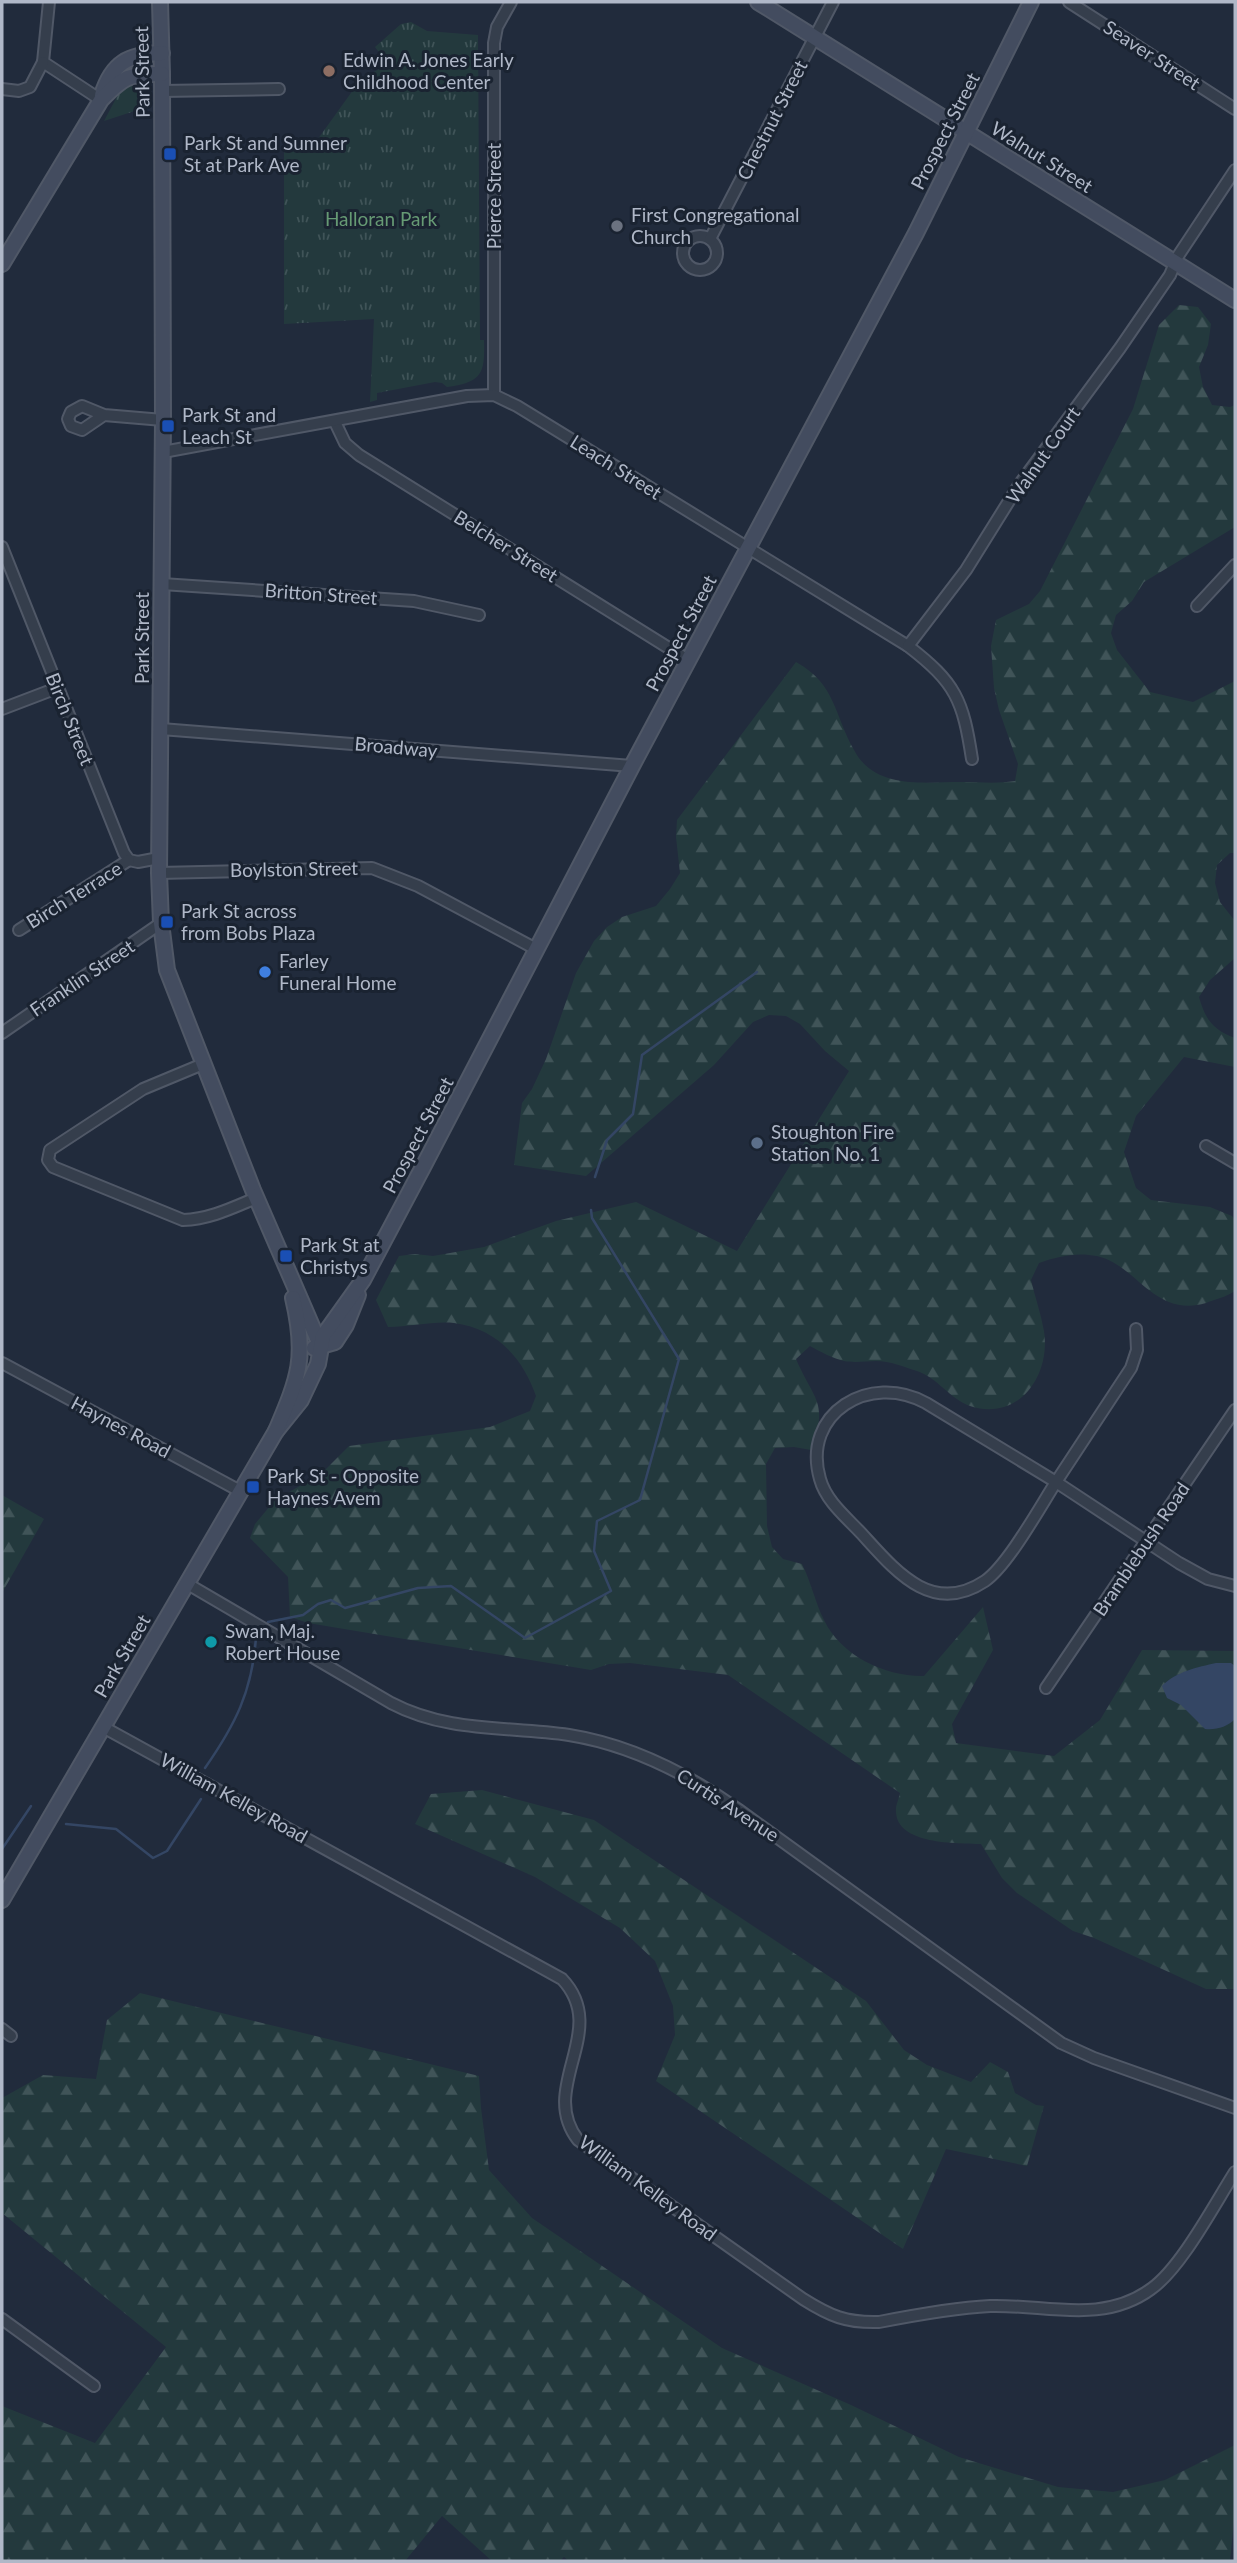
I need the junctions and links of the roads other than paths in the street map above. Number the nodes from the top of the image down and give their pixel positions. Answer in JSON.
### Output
{"nodes":[{"id":1,"x":49,"y":2,"type":"edge"},
{"id":2,"x":160,"y":2,"type":"edge"},
{"id":3,"x":511,"y":2,"type":"edge"},
{"id":4,"x":758,"y":2,"type":"edge"},
{"id":5,"x":833,"y":2,"type":"edge"},
{"id":6,"x":1031,"y":2,"type":"edge"},
{"id":7,"x":1069,"y":2,"type":"edge"},
{"id":8,"x":815,"y":37,"type":"junction"},
{"id":9,"x":162,"y":53,"type":"junction"},
{"id":10,"x":43,"y":62,"type":"junction"},
{"id":11,"x":162,"y":74,"type":"junction"},
{"id":12,"x":2,"y":89,"type":"edge"},
{"id":13,"x":279,"y":89,"type":"dead end"},
{"id":14,"x":162,"y":91,"type":"junction"},
{"id":15,"x":101,"y":100,"type":"junction"},
{"id":16,"x":1235,"y":109,"type":"edge"},
{"id":17,"x":967,"y":132,"type":"junction"},
{"id":18,"x":1235,"y":170,"type":"edge"},
{"id":19,"x":710,"y":239,"type":"dead end"},
{"id":20,"x":1175,"y":263,"type":"junction"},
{"id":21,"x":2,"y":264,"type":"edge"},
{"id":22,"x":1235,"y":300,"type":"edge"},
{"id":23,"x":494,"y":395,"type":"junction"},
{"id":24,"x":104,"y":415,"type":"dead end"},
{"id":25,"x":163,"y":420,"type":"junction"},
{"id":26,"x":335,"y":422,"type":"junction"},
{"id":27,"x":163,"y":452,"type":"junction"},
{"id":28,"x":2,"y":547,"type":"edge"},
{"id":29,"x":748,"y":548,"type":"junction"},
{"id":30,"x":1235,"y":565,"type":"edge"},
{"id":31,"x":162,"y":584,"type":"junction"},
{"id":32,"x":1197,"y":607,"type":"dead end"},
{"id":33,"x":479,"y":615,"type":"dead end"},
{"id":34,"x":908,"y":646,"type":"junction"},
{"id":35,"x":688,"y":660,"type":"junction"},
{"id":36,"x":57,"y":688,"type":"junction"},
{"id":37,"x":2,"y":709,"type":"edge"},
{"id":38,"x":161,"y":729,"type":"junction"},
{"id":39,"x":972,"y":759,"type":"dead end"},
{"id":40,"x":632,"y":766,"type":"junction"},
{"id":41,"x":129,"y":860,"type":"junction"},
{"id":42,"x":159,"y":866,"type":"junction"},
{"id":43,"x":161,"y":923,"type":"junction"},
{"id":44,"x":19,"y":930,"type":"dead end"},
{"id":45,"x":536,"y":949,"type":"junction"},
{"id":46,"x":2,"y":1032,"type":"edge"},
{"id":47,"x":203,"y":1064,"type":"junction"},
{"id":48,"x":1206,"y":1146,"type":"dead end"},
{"id":49,"x":1235,"y":1163,"type":"edge"},
{"id":50,"x":256,"y":1198,"type":"junction"},
{"id":51,"x":279,"y":1253,"type":"junction"},
{"id":52,"x":363,"y":1280,"type":"junction"},
{"id":53,"x":306,"y":1311,"type":"junction"},
{"id":54,"x":1136,"y":1329,"type":"dead end"},
{"id":55,"x":321,"y":1335,"type":"junction"},
{"id":56,"x":301,"y":1348,"type":"junction"},
{"id":57,"x":2,"y":1363,"type":"edge"},
{"id":58,"x":1235,"y":1410,"type":"edge"},
{"id":59,"x":276,"y":1431,"type":"junction"},
{"id":60,"x":1056,"y":1482,"type":"junction"},
{"id":61,"x":240,"y":1491,"type":"junction"},
{"id":62,"x":1146,"y":1542,"type":"junction"},
{"id":63,"x":186,"y":1583,"type":"junction"},
{"id":64,"x":1235,"y":1586,"type":"edge"},
{"id":65,"x":1046,"y":1688,"type":"dead end"},
{"id":66,"x":103,"y":1727,"type":"junction"},
{"id":67,"x":2,"y":1900,"type":"edge"},
{"id":68,"x":1235,"y":2108,"type":"edge"},
{"id":69,"x":1235,"y":2172,"type":"edge"},
{"id":70,"x":2,"y":2319,"type":"edge"},
{"id":71,"x":94,"y":2386,"type":"dead end"}],
"edges":[{"from":1,"to":10,"type":"street"},
{"from":2,"to":9,"type":"main road","name":"Park Street"},
{"from":3,"to":23,"type":"street","name":"Pierce Street"},
{"from":4,"to":8,"type":"main road","name":"Walnut Street"},
{"from":5,"to":8,"type":"street","name":"Chestnut Street"},
{"from":6,"to":17,"type":"main road","name":"Prospect Street"},
{"from":7,"to":16,"type":"street","name":"Seaver Street"},
{"from":8,"to":17,"type":"main road","name":"Walnut Street"},
{"from":8,"to":19,"type":"street","name":"Chestnut Street"},
{"from":9,"to":11,"type":"main road","name":"Park Street"},
{"from":9,"to":15,"type":"main road"},
{"from":10,"to":12,"type":"street"},
{"from":10,"to":15,"type":"street"},
{"from":11,"to":14,"type":"main road","name":"Park Street"},
{"from":11,"to":15,"type":"main road"},
{"from":13,"to":14,"type":"street"},
{"from":14,"to":25,"type":"main road","name":"Park Street"},
{"from":15,"to":21,"type":"main road"},
{"from":17,"to":20,"type":"main road","name":"Walnut Street"},
{"from":17,"to":29,"type":"main road","name":"Prospect Street"},
{"from":18,"to":20,"type":"street","name":"Walnut Court"},
{"from":20,"to":22,"type":"main road","name":"Walnut Street"},
{"from":20,"to":34,"type":"street","name":"Walnut Court"},
{"from":23,"to":26,"type":"street"},
{"from":23,"to":29,"type":"street","name":"Leach Street"},
{"from":24,"to":25,"type":"street"},
{"from":25,"to":27,"type":"main road","name":"Park Street"},
{"from":26,"to":27,"type":"street"},
{"from":26,"to":35,"type":"street","name":"Belcher Street"},
{"from":27,"to":31,"type":"main road","name":"Park Street"},
{"from":28,"to":36,"type":"street","name":"Birch Street"},
{"from":29,"to":34,"type":"street","name":"Leach Street"},
{"from":29,"to":35,"type":"main road","name":"Prospect Street"},
{"from":30,"to":32,"type":"street"},
{"from":31,"to":33,"type":"street","name":"Britton Street"},
{"from":31,"to":38,"type":"main road","name":"Park Street"},
{"from":34,"to":39,"type":"street","name":"Leach Street"},
{"from":35,"to":40,"type":"main road","name":"Prospect Street"},
{"from":36,"to":37,"type":"street"},
{"from":36,"to":41,"type":"street","name":"Birch Street"},
{"from":38,"to":40,"type":"street","name":"Broadway"},
{"from":38,"to":42,"type":"main road","name":"Park Street"},
{"from":40,"to":45,"type":"main road","name":"Prospect Street"},
{"from":41,"to":42,"type":"street"},
{"from":41,"to":44,"type":"street","name":"Birch Terrace"},
{"from":42,"to":43,"type":"main road","name":"Park Street"},
{"from":42,"to":45,"type":"street","name":"Boylston Street"},
{"from":43,"to":46,"type":"street","name":"Franklin Street"},
{"from":43,"to":47,"type":"main road","name":"Park Street"},
{"from":45,"to":52,"type":"main road","name":"Prospect Street"},
{"from":47,"to":50,"type":"main road","name":"Park Street"},
{"from":47,"to":50,"type":"street"},
{"from":48,"to":49,"type":"street"},
{"from":50,"to":51,"type":"main road","name":"Park Street"},
{"from":51,"to":53,"type":"main road","name":"Park Street"},
{"from":51,"to":56,"type":"main road","name":"Park Street"},
{"from":52,"to":55,"type":"main road","name":"Prospect Street"},
{"from":52,"to":55,"type":"main road","name":"Prospect Street"},
{"from":53,"to":55,"type":"main road","name":"Park Street"},
{"from":53,"to":55,"type":"main road","name":"Park Street"},
{"from":54,"to":60,"type":"street"},
{"from":55,"to":56,"type":"main road"},
{"from":55,"to":59,"type":"main road","name":"Park Street"},
{"from":56,"to":59,"type":"main road","name":"Park Street"},
{"from":57,"to":61,"type":"street","name":"Haynes Road"},
{"from":58,"to":62,"type":"street","name":"Bramblebush Road"},
{"from":59,"to":61,"type":"main road","name":"Park Street"},
{"from":60,"to":60,"type":"street"},
{"from":60,"to":62,"type":"street"},
{"from":61,"to":63,"type":"main road","name":"Park Street"},
{"from":62,"to":64,"type":"street"},
{"from":62,"to":65,"type":"street","name":"Bramblebush Road"},
{"from":63,"to":66,"type":"main road","name":"Park Street"},
{"from":63,"to":68,"type":"street","name":"Curtis Avenue"},
{"from":66,"to":67,"type":"main road","name":"Park Street"},
{"from":66,"to":69,"type":"street","name":"William Kelley Road"},
{"from":70,"to":71,"type":"street"}]}
